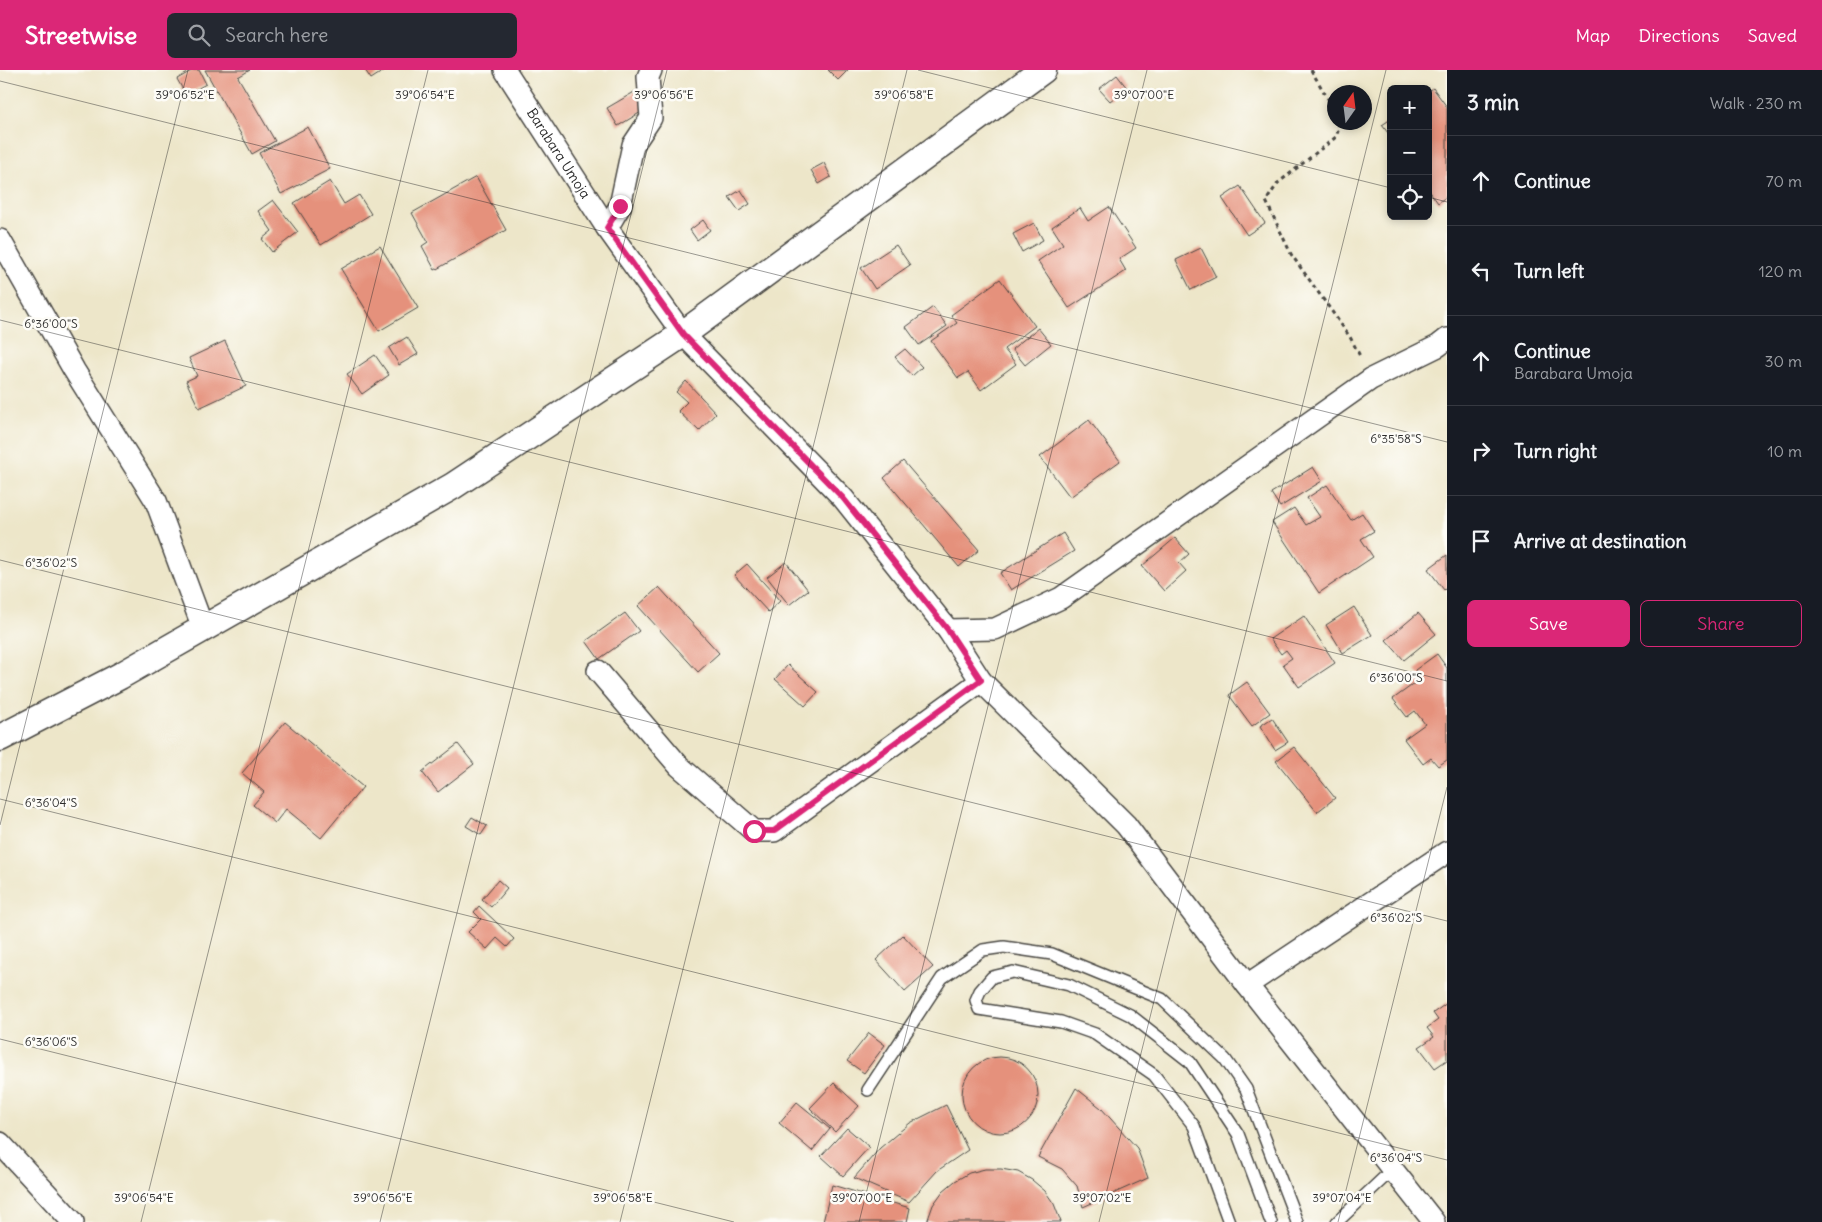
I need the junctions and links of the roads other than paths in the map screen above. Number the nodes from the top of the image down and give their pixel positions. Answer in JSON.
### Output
{"nodes":[{"id":1,"x":505,"y":70,"type":"edge"},
{"id":2,"x":650,"y":70,"type":"edge"},
{"id":3,"x":1043,"y":70,"type":"edge"},
{"id":4,"x":607,"y":228,"type":"junction"},
{"id":5,"x":0,"y":240,"type":"edge"},
{"id":6,"x":683,"y":334,"type":"junction"},
{"id":7,"x":1447,"y":339,"type":"edge"},
{"id":8,"x":204,"y":628,"type":"junction"},
{"id":9,"x":948,"y":630,"type":"junction"},
{"id":10,"x":598,"y":671,"type":"dead end"},
{"id":11,"x":981,"y":680,"type":"junction"},
{"id":12,"x":0,"y":738,"type":"edge"},
{"id":13,"x":1447,"y":852,"type":"edge"},
{"id":14,"x":1247,"y":985,"type":"junction"},
{"id":15,"x":868,"y":1090,"type":"dead end"},
{"id":16,"x":0,"y":1143,"type":"edge"},
{"id":17,"x":1392,"y":1170,"type":"junction"},
{"id":18,"x":73,"y":1222,"type":"edge"},
{"id":19,"x":1229,"y":1222,"type":"edge"},
{"id":20,"x":1271,"y":1222,"type":"edge"},
{"id":21,"x":1297,"y":1222,"type":"edge"},
{"id":22,"x":1338,"y":1222,"type":"edge"},
{"id":23,"x":1434,"y":1222,"type":"edge"}],
"edges":[{"from":1,"to":4,"type":"street","name":"Barabara Umoja"},
{"from":2,"to":4,"type":"street"},
{"from":3,"to":6,"type":"street"},
{"from":4,"to":6,"type":"street","name":"Barabara Umoja"},
{"from":5,"to":8,"type":"street"},
{"from":6,"to":8,"type":"street"},
{"from":6,"to":9,"type":"street","name":"Barabara Umoja"},
{"from":7,"to":9,"type":"street"},
{"from":8,"to":12,"type":"street"},
{"from":9,"to":11,"type":"street","name":"Barabara Umoja"},
{"from":10,"to":11,"type":"street"},
{"from":11,"to":14,"type":"street","name":"Barabara Umoja"},
{"from":13,"to":14,"type":"street"},
{"from":14,"to":17,"type":"street","name":"Barabara Umoja"},
{"from":15,"to":21,"type":"lane"},
{"from":16,"to":18,"type":"street"},
{"from":17,"to":22,"type":"lane"},
{"from":17,"to":23,"type":"street","name":"Barabara Umoja"},
{"from":19,"to":20,"type":"lane"}]}
